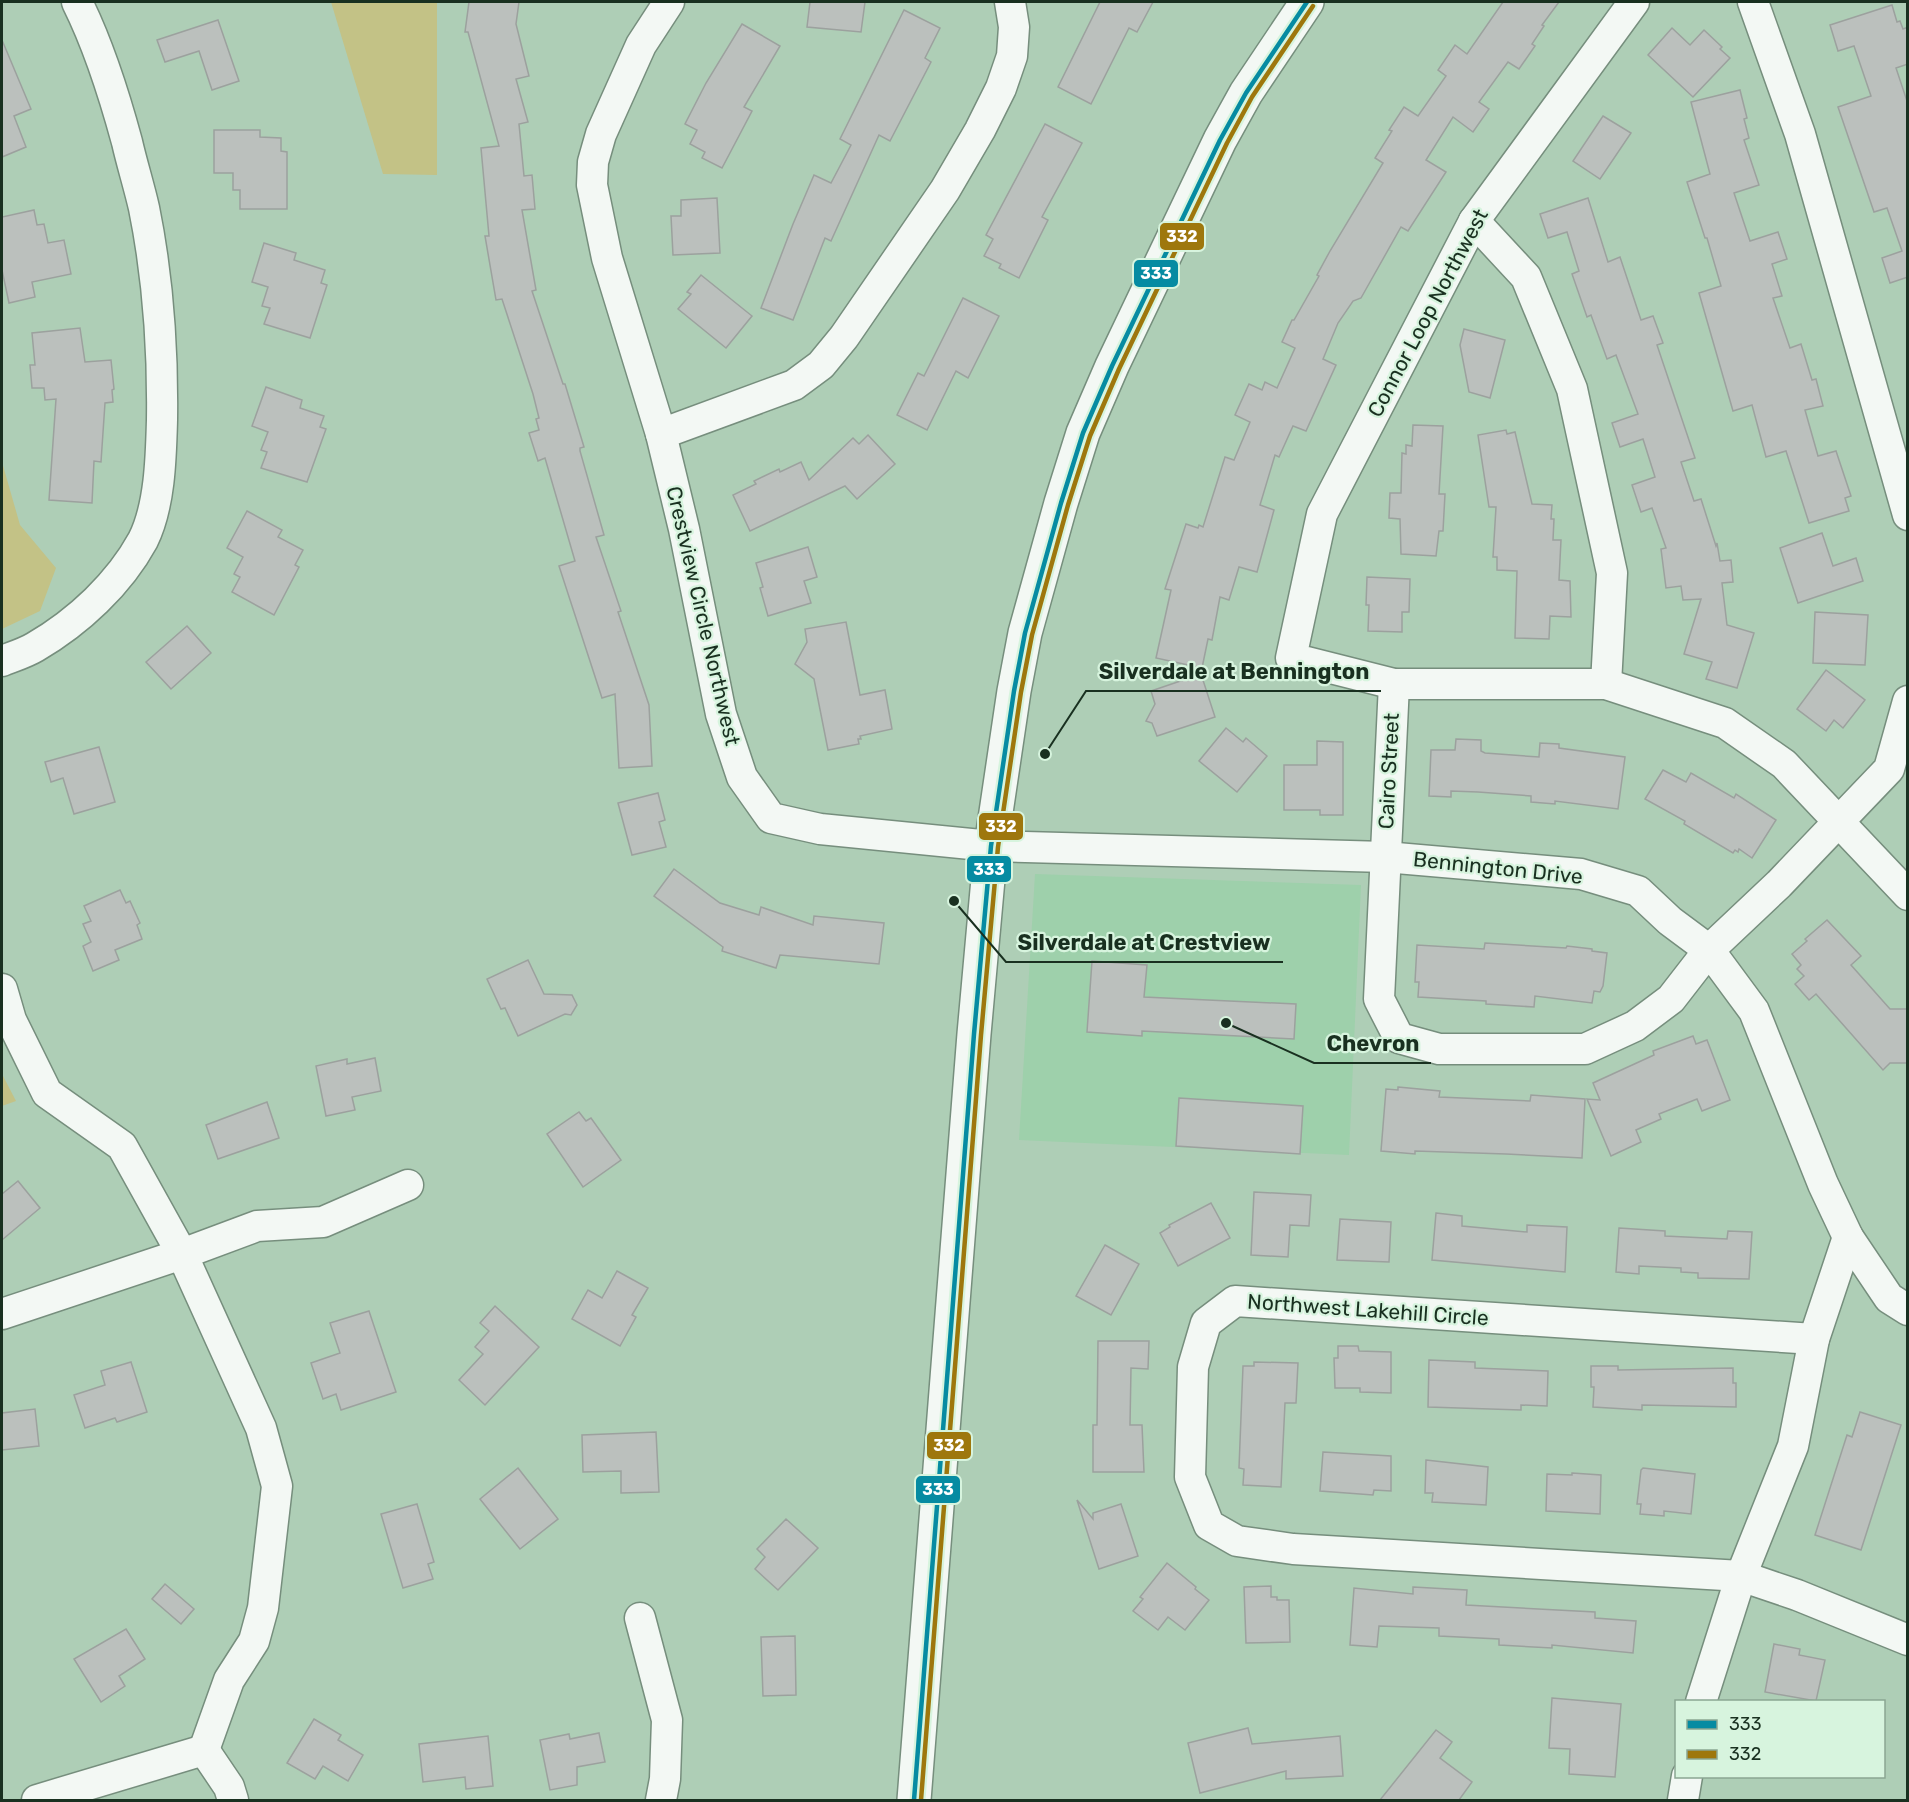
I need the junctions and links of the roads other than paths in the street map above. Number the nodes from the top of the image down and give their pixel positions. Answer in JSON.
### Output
{"nodes":[{"id":1,"x":77,"y":2,"type":"edge"},
{"id":2,"x":669,"y":2,"type":"edge"},
{"id":3,"x":1010,"y":2,"type":"edge"},
{"id":4,"x":1307,"y":2,"type":"edge"},
{"id":5,"x":1634,"y":2,"type":"edge"},
{"id":6,"x":1753,"y":2,"type":"edge"},
{"id":7,"x":1474,"y":221,"type":"junction"},
{"id":8,"x":661,"y":434,"type":"junction"},
{"id":9,"x":1908,"y":515,"type":"edge"},
{"id":10,"x":2,"y":662,"type":"edge"},
{"id":11,"x":1394,"y":684,"type":"junction"},
{"id":12,"x":1606,"y":684,"type":"junction"},
{"id":13,"x":1908,"y":702,"type":"edge"},
{"id":14,"x":1840,"y":822,"type":"junction"},
{"id":15,"x":990,"y":846,"type":"junction"},
{"id":16,"x":1385,"y":857,"type":"junction"},
{"id":17,"x":1908,"y":895,"type":"edge"},
{"id":18,"x":1709,"y":950,"type":"junction"},
{"id":19,"x":2,"y":989,"type":"edge"},
{"id":20,"x":408,"y":1185,"type":"dead end"},
{"id":21,"x":1848,"y":1236,"type":"junction"},
{"id":22,"x":182,"y":1254,"type":"junction"},
{"id":23,"x":1908,"y":1310,"type":"edge"},
{"id":24,"x":2,"y":1314,"type":"edge"},
{"id":25,"x":1814,"y":1339,"type":"junction"},
{"id":26,"x":1741,"y":1576,"type":"junction"},
{"id":27,"x":640,"y":1618,"type":"dead end"},
{"id":28,"x":1908,"y":1640,"type":"edge"},
{"id":29,"x":1701,"y":1700,"type":"edge"},
{"id":30,"x":204,"y":1750,"type":"junction"},
{"id":31,"x":1687,"y":1778,"type":"edge"},
{"id":32,"x":37,"y":1800,"type":"edge"},
{"id":33,"x":233,"y":1800,"type":"edge"},
{"id":34,"x":661,"y":1800,"type":"edge"},
{"id":35,"x":914,"y":1800,"type":"edge"},
{"id":36,"x":1683,"y":1800,"type":"edge"}],
"edges":[{"from":1,"to":10,"type":"street"},
{"from":2,"to":8,"type":"street","name":"Crestview Circle Northwest"},
{"from":3,"to":8,"type":"street"},
{"from":4,"to":15,"type":"main road"},
{"from":5,"to":7,"type":"street","name":"Connor Loop Northwest"},
{"from":6,"to":9,"type":"street"},
{"from":7,"to":11,"type":"street","name":"Connor Loop Northwest"},
{"from":7,"to":12,"type":"street"},
{"from":8,"to":15,"type":"street","name":"Crestview Circle Northwest"},
{"from":11,"to":12,"type":"street"},
{"from":11,"to":16,"type":"street","name":"Cairo Street"},
{"from":12,"to":14,"type":"street"},
{"from":13,"to":14,"type":"street"},
{"from":14,"to":17,"type":"street"},
{"from":14,"to":18,"type":"street"},
{"from":15,"to":16,"type":"street","name":"Bennington Drive"},
{"from":15,"to":35,"type":"main road"},
{"from":16,"to":18,"type":"street","name":"Bennington Drive"},
{"from":16,"to":18,"type":"street","name":"Cairo Street"},
{"from":18,"to":21,"type":"street","name":"Bennington Drive"},
{"from":19,"to":22,"type":"street"},
{"from":20,"to":22,"type":"street"},
{"from":21,"to":23,"type":"street","name":"Bennington Drive"},
{"from":21,"to":25,"type":"street"},
{"from":22,"to":24,"type":"street"},
{"from":22,"to":30,"type":"street"},
{"from":25,"to":26,"type":"street"},
{"from":25,"to":26,"type":"street","name":"Northwest Lakehill Circle"},
{"from":26,"to":28,"type":"street","name":"Northwest Lakehill Circle"},
{"from":26,"to":29,"type":"street"},
{"from":27,"to":34,"type":"street"},
{"from":30,"to":32,"type":"street"},
{"from":30,"to":33,"type":"street"},
{"from":31,"to":36,"type":"street"}]}
